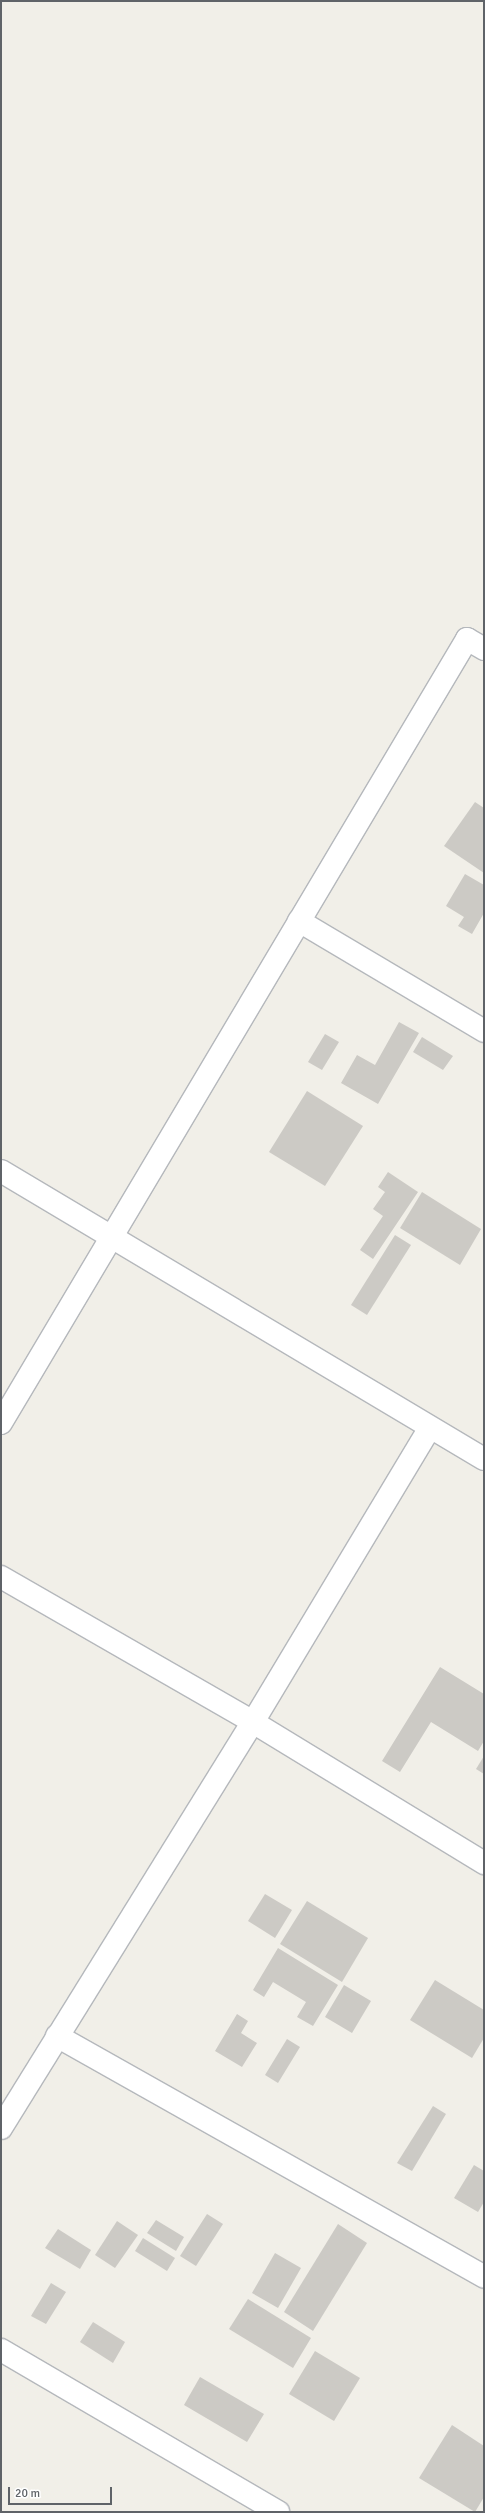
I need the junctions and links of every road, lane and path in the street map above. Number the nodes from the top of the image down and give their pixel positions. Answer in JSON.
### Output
{"nodes":[{"id":1,"x":484,"y":649,"type":"edge"},
{"id":2,"x":298,"y":921,"type":"junction"},
{"id":3,"x":484,"y":1031,"type":"edge"},
{"id":4,"x":1,"y":1171,"type":"edge"},
{"id":5,"x":111,"y":1236,"type":"junction"},
{"id":6,"x":1,"y":1423,"type":"edge"},
{"id":7,"x":430,"y":1428,"type":"junction"},
{"id":8,"x":484,"y":1459,"type":"edge"},
{"id":9,"x":1,"y":1577,"type":"edge"},
{"id":10,"x":253,"y":1722,"type":"junction"},
{"id":11,"x":484,"y":1863,"type":"edge"},
{"id":12,"x":57,"y":2036,"type":"junction"},
{"id":13,"x":1,"y":2128,"type":"edge"},
{"id":14,"x":484,"y":2277,"type":"edge"},
{"id":15,"x":1,"y":2350,"type":"edge"},
{"id":16,"x":278,"y":2512,"type":"edge"}],
"edges":[{"from":1,"to":2,"type":"street"},
{"from":2,"to":3,"type":"street"},
{"from":2,"to":5,"type":"street"},
{"from":4,"to":5,"type":"street"},
{"from":5,"to":6,"type":"street"},
{"from":5,"to":7,"type":"street"},
{"from":7,"to":8,"type":"street"},
{"from":7,"to":10,"type":"street"},
{"from":9,"to":10,"type":"street"},
{"from":10,"to":11,"type":"street"},
{"from":10,"to":12,"type":"street"},
{"from":12,"to":13,"type":"street"},
{"from":12,"to":14,"type":"street"},
{"from":15,"to":16,"type":"street"}]}
